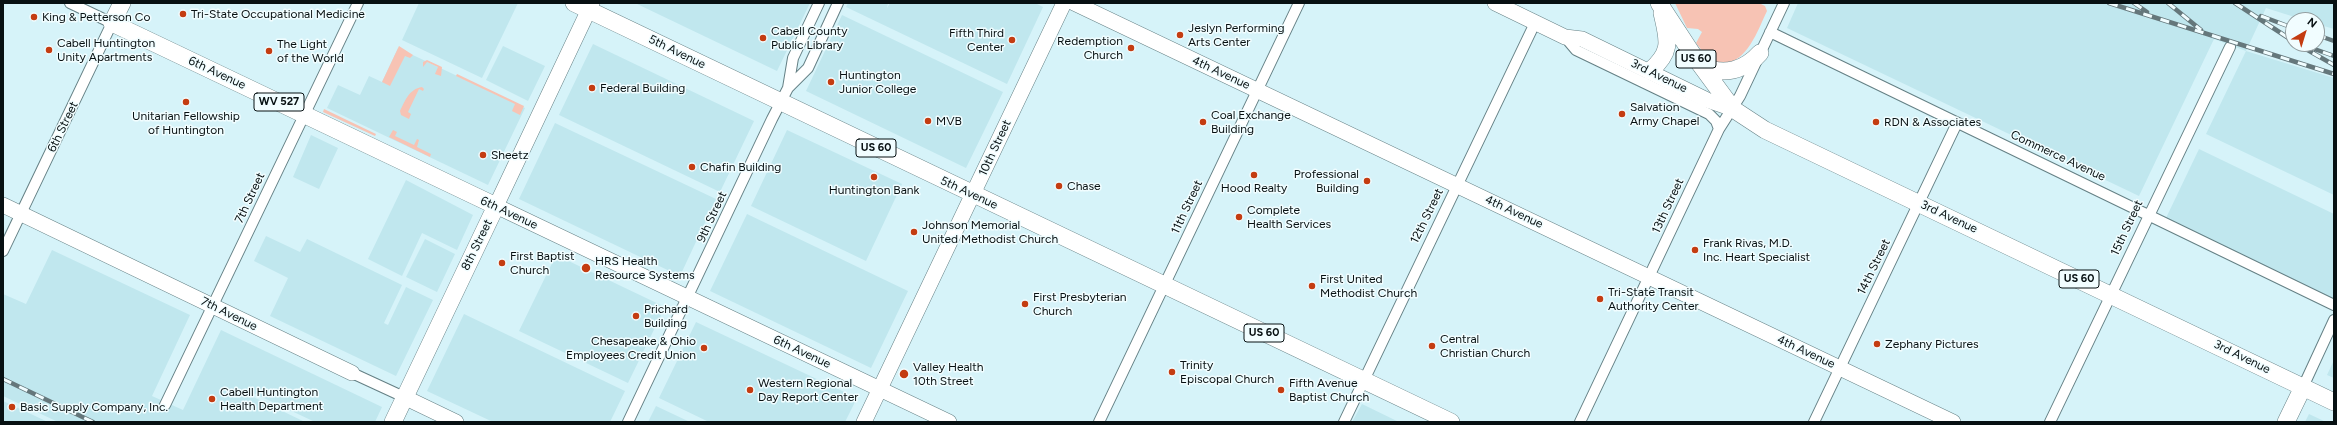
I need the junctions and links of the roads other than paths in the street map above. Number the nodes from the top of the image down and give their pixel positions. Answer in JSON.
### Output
{"nodes":[{"id":1,"x":70,"y":3,"type":"edge"},
{"id":2,"x":122,"y":3,"type":"edge"},
{"id":3,"x":358,"y":3,"type":"edge"},
{"id":4,"x":819,"y":3,"type":"edge"},
{"id":5,"x":838,"y":3,"type":"edge"},
{"id":6,"x":1064,"y":3,"type":"edge"},
{"id":7,"x":1074,"y":3,"type":"edge"},
{"id":8,"x":1299,"y":3,"type":"edge"},
{"id":9,"x":1495,"y":3,"type":"edge"},
{"id":10,"x":1784,"y":3,"type":"edge"},
{"id":11,"x":585,"y":5,"type":"edge"},
{"id":12,"x":1660,"y":5,"type":"edge"},
{"id":13,"x":1535,"y":22,"type":"junction"},
{"id":14,"x":112,"y":23,"type":"junction"},
{"id":15,"x":1770,"y":32,"type":"junction"},
{"id":16,"x":1565,"y":37,"type":"junction"},
{"id":17,"x":2230,"y":47,"type":"dead end"},
{"id":18,"x":1760,"y":53,"type":"junction"},
{"id":19,"x":1702,"y":67,"type":"junction"},
{"id":20,"x":1650,"y":71,"type":"junction"},
{"id":21,"x":1257,"y":90,"type":"junction"},
{"id":22,"x":785,"y":95,"type":"junction"},
{"id":23,"x":1733,"y":109,"type":"junction"},
{"id":24,"x":304,"y":114,"type":"junction"},
{"id":25,"x":1957,"y":123,"type":"junction"},
{"id":26,"x":1719,"y":129,"type":"junction"},
{"id":27,"x":1457,"y":185,"type":"junction"},
{"id":28,"x":973,"y":195,"type":"junction"},
{"id":29,"x":1919,"y":203,"type":"junction"},
{"id":30,"x":3,"y":205,"type":"edge"},
{"id":31,"x":496,"y":206,"type":"junction"},
{"id":32,"x":21,"y":214,"type":"junction"},
{"id":33,"x":2148,"y":215,"type":"junction"},
{"id":34,"x":3,"y":250,"type":"edge"},
{"id":35,"x":1649,"y":276,"type":"junction"},
{"id":36,"x":1164,"y":286,"type":"junction"},
{"id":37,"x":2111,"y":294,"type":"junction"},
{"id":38,"x":688,"y":298,"type":"junction"},
{"id":39,"x":2334,"y":305,"type":"edge"},
{"id":40,"x":213,"y":306,"type":"junction"},
{"id":41,"x":2334,"y":320,"type":"edge"},
{"id":42,"x":1840,"y":368,"type":"junction"},
{"id":43,"x":352,"y":373,"type":"joint"},
{"id":44,"x":1364,"y":380,"type":"junction"},
{"id":45,"x":2303,"y":387,"type":"junction"},
{"id":46,"x":879,"y":389,"type":"junction"},
{"id":47,"x":404,"y":397,"type":"junction"},
{"id":48,"x":2334,"y":402,"type":"edge"},
{"id":49,"x":165,"y":405,"type":"dead end"},
{"id":50,"x":393,"y":422,"type":"edge"},
{"id":51,"x":456,"y":422,"type":"edge"},
{"id":52,"x":628,"y":422,"type":"edge"},
{"id":53,"x":864,"y":422,"type":"edge"},
{"id":54,"x":949,"y":422,"type":"edge"},
{"id":55,"x":1099,"y":422,"type":"edge"},
{"id":56,"x":1344,"y":422,"type":"edge"},
{"id":57,"x":1451,"y":422,"type":"edge"},
{"id":58,"x":1580,"y":422,"type":"edge"},
{"id":59,"x":1814,"y":422,"type":"edge"},
{"id":60,"x":1954,"y":422,"type":"edge"},
{"id":61,"x":2050,"y":422,"type":"edge"},
{"id":62,"x":2286,"y":422,"type":"edge"}],
"edges":[{"from":1,"to":14,"type":"street","name":"6th Avenue"},
{"from":2,"to":14,"type":"main road","name":"6th Street"},
{"from":3,"to":24,"type":"street","name":"7th Street"},
{"from":4,"to":22,"type":"street","name":"9th Street"},
{"from":5,"to":22,"type":"street","name":"9th Street"},
{"from":6,"to":28,"type":"street","name":"10th Street"},
{"from":7,"to":21,"type":"street","name":"4th Avenue"},
{"from":8,"to":21,"type":"street","name":"11th Street"},
{"from":9,"to":13,"type":"street","name":"3rd Avenue"},
{"from":10,"to":15,"type":"street","name":"13th Street"},
{"from":11,"to":22,"type":"main road","name":"5th Avenue","number":"US 60"},
{"from":11,"to":31,"type":"street","name":"8th Street"},
{"from":12,"to":19,"type":"main road","number":"US 60"},
{"from":12,"to":20,"type":"main road"},
{"from":13,"to":16,"type":"street","name":"3rd Avenue"},
{"from":13,"to":27,"type":"street","name":"12th Street"},
{"from":14,"to":24,"type":"main road","name":"6th Avenue","number":"WV 527"},
{"from":14,"to":32,"type":"street","name":"6th Street"},
{"from":15,"to":18,"type":"street","name":"13th Street"},
{"from":15,"to":25,"type":"street","name":"Commerce Avenue"},
{"from":16,"to":20,"type":"street","name":"3rd Avenue"},
{"from":16,"to":26,"type":"street","name":"3rd Avenue"},
{"from":17,"to":33,"type":"street","name":"15th Street"},
{"from":18,"to":19,"type":"main road"},
{"from":18,"to":23,"type":"street","name":"13th Street"},
{"from":19,"to":23,"type":"main road","number":"US 60"},
{"from":20,"to":23,"type":"street","name":"3rd Avenue"},
{"from":21,"to":27,"type":"street","name":"4th Avenue"},
{"from":21,"to":36,"type":"street","name":"11th Street"},
{"from":22,"to":28,"type":"main road","name":"5th Avenue","number":"US 60"},
{"from":22,"to":38,"type":"street","name":"9th Street"},
{"from":23,"to":26,"type":"street","name":"13th Street"},
{"from":23,"to":29,"type":"main road","name":"3rd Avenue","number":"US 60"},
{"from":24,"to":31,"type":"main road","name":"6th Avenue","number":"WV 527"},
{"from":24,"to":40,"type":"street","name":"7th Street"},
{"from":25,"to":29,"type":"street","name":"14th Street"},
{"from":25,"to":33,"type":"street","name":"Commerce Avenue"},
{"from":26,"to":35,"type":"street","name":"13th Street"},
{"from":27,"to":35,"type":"street","name":"4th Avenue"},
{"from":27,"to":44,"type":"street","name":"12th Street"},
{"from":28,"to":36,"type":"main road","name":"5th Avenue","number":"US 60"},
{"from":28,"to":46,"type":"street","name":"10th Street"},
{"from":29,"to":37,"type":"main road","name":"3rd Avenue","number":"US 60"},
{"from":29,"to":42,"type":"street","name":"14th Street"},
{"from":30,"to":32,"type":"street","name":"7th Avenue"},
{"from":31,"to":38,"type":"street","name":"6th Avenue"},
{"from":31,"to":47,"type":"main road","name":"8th Street"},
{"from":32,"to":34,"type":"street","name":"6th Street"},
{"from":32,"to":40,"type":"street","name":"7th Avenue"},
{"from":33,"to":37,"type":"street","name":"15th Street"},
{"from":33,"to":39,"type":"street","name":"Commerce Avenue"},
{"from":35,"to":42,"type":"street","name":"4th Avenue"},
{"from":35,"to":58,"type":"street","name":"13th Street"},
{"from":36,"to":44,"type":"main road","name":"5th Avenue","number":"US 60"},
{"from":36,"to":55,"type":"street","name":"11th Street"},
{"from":37,"to":45,"type":"main road","name":"3rd Avenue","number":"US 60"},
{"from":37,"to":61,"type":"street","name":"15th Street"},
{"from":38,"to":46,"type":"street","name":"6th Avenue"},
{"from":38,"to":52,"type":"street","name":"9th Street"},
{"from":40,"to":43,"type":"street","name":"7th Avenue"},
{"from":40,"to":49,"type":"street","name":"7th Street"},
{"from":41,"to":45,"type":"street"},
{"from":42,"to":59,"type":"street","name":"14th Street"},
{"from":42,"to":60,"type":"street","name":"4th Avenue"},
{"from":43,"to":47,"type":"street","name":"7th Avenue"},
{"from":44,"to":56,"type":"street","name":"12th Street"},
{"from":44,"to":57,"type":"main road","name":"5th Avenue","number":"US 60"},
{"from":45,"to":48,"type":"main road","name":"3rd Avenue","number":"US 60"},
{"from":45,"to":62,"type":"main road"},
{"from":46,"to":53,"type":"street","name":"10th Street"},
{"from":46,"to":54,"type":"street","name":"6th Avenue"},
{"from":47,"to":50,"type":"main road","name":"8th Street"},
{"from":47,"to":51,"type":"street","name":"7th Avenue"}]}
